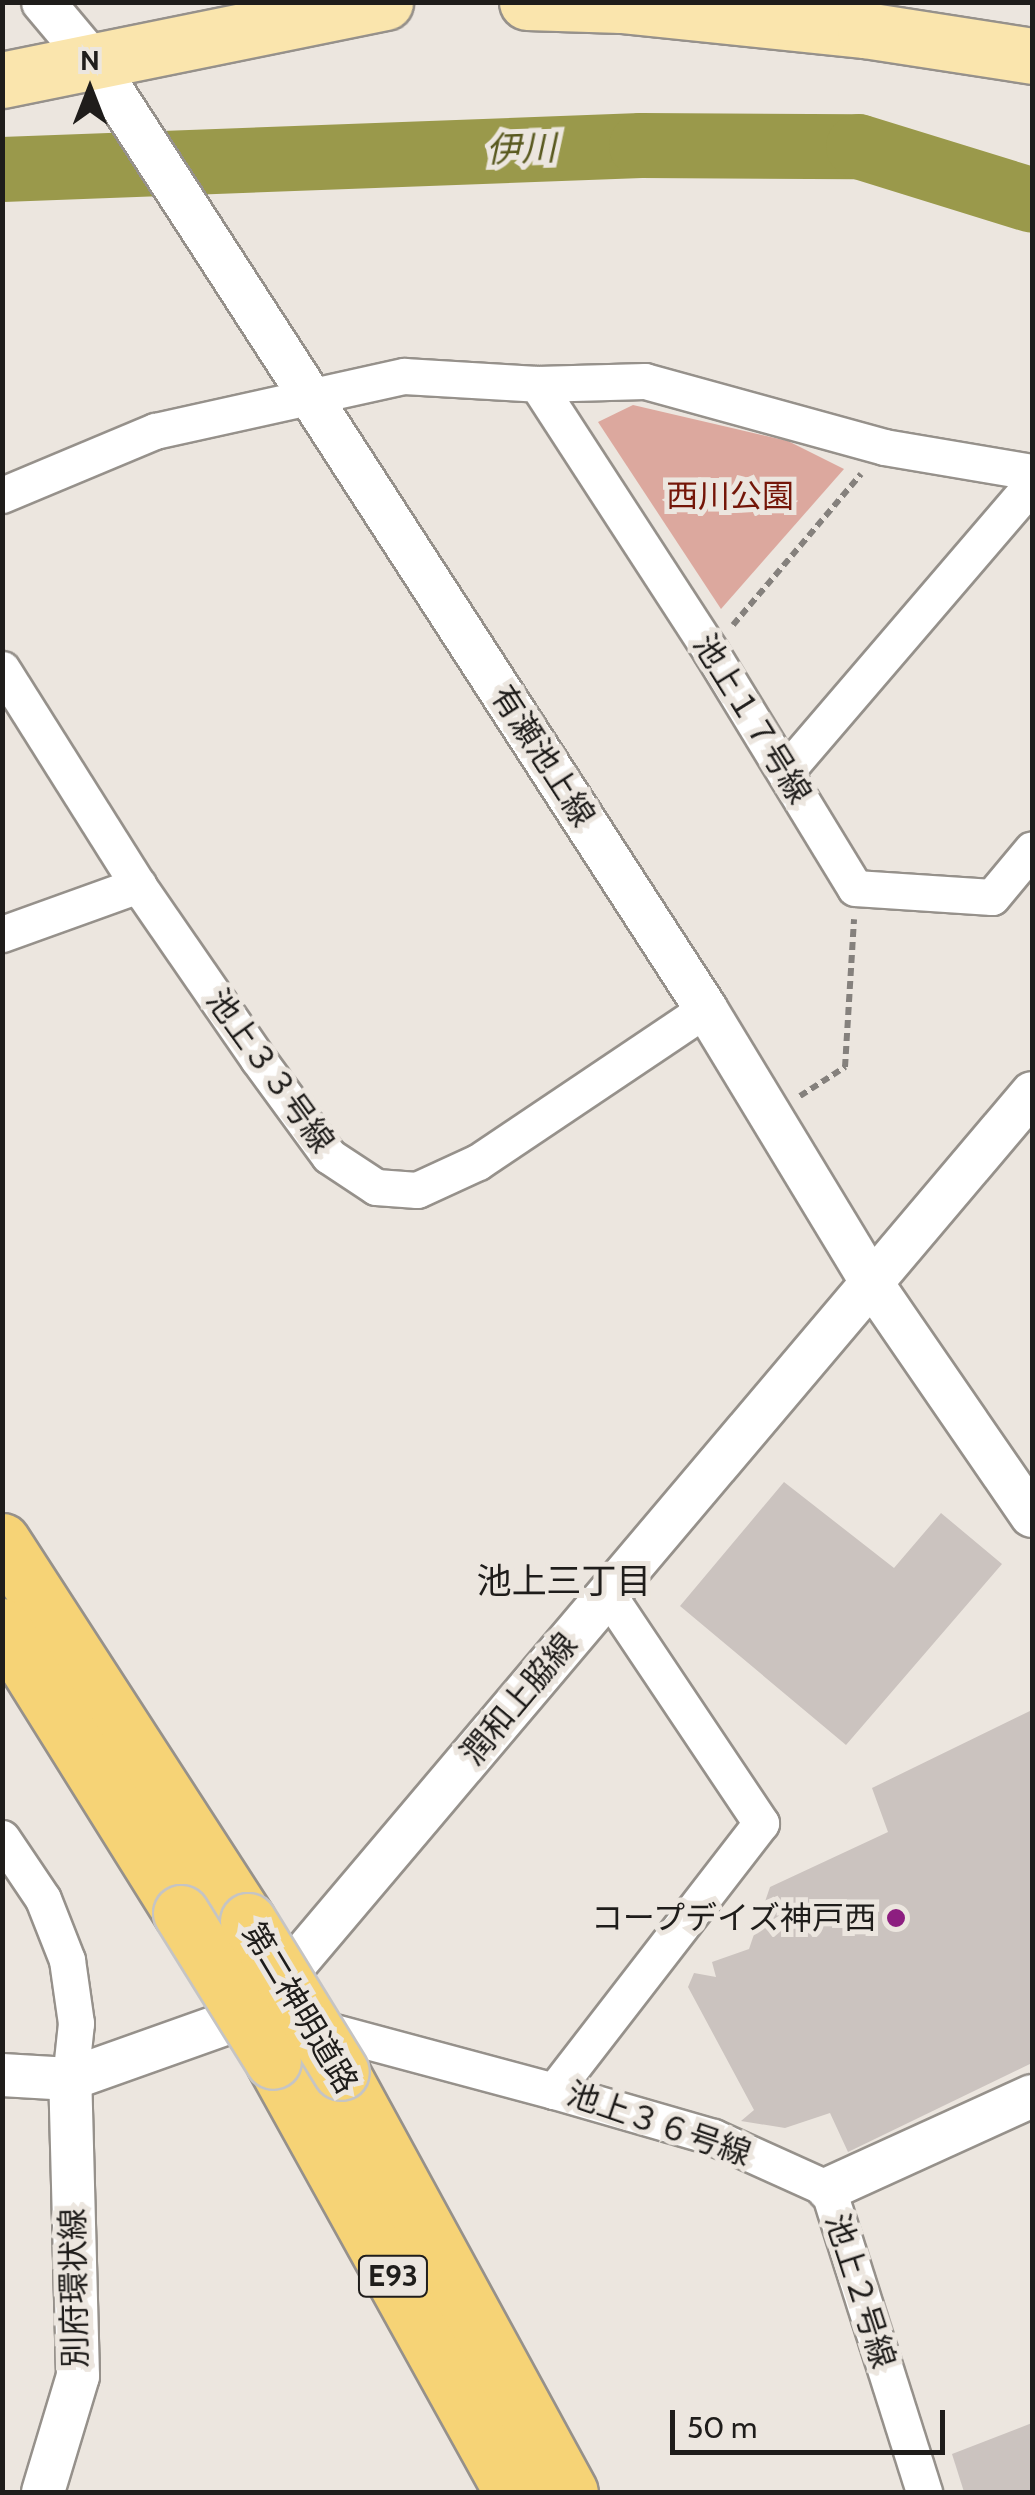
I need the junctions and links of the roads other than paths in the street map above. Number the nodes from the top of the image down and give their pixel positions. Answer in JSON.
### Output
{"nodes":[{"id":1,"x":43,"y":2,"type":"edge"},
{"id":2,"x":386,"y":2,"type":"edge"},
{"id":3,"x":527,"y":2,"type":"edge"},
{"id":4,"x":1032,"y":56,"type":"edge"},
{"id":5,"x":2,"y":80,"type":"edge"},
{"id":6,"x":105,"y":80,"type":"junction"},
{"id":7,"x":537,"y":384,"type":"junction"},
{"id":8,"x":304,"y":388,"type":"junction"},
{"id":9,"x":1032,"y":472,"type":"edge"},
{"id":10,"x":1032,"y":484,"type":"edge"},
{"id":11,"x":2,"y":495,"type":"edge"},
{"id":12,"x":2,"y":669,"type":"edge"},
{"id":13,"x":786,"y":771,"type":"junction"},
{"id":14,"x":1032,"y":849,"type":"edge"},
{"id":15,"x":138,"y":885,"type":"junction"},
{"id":16,"x":2,"y":934,"type":"edge"},
{"id":17,"x":706,"y":1009,"type":"junction"},
{"id":18,"x":1032,"y":1093,"type":"edge"},
{"id":19,"x":873,"y":1284,"type":"junction"},
{"id":20,"x":1032,"y":1516,"type":"edge"},
{"id":21,"x":2,"y":1541,"type":"edge"},
{"id":22,"x":607,"y":1593,"type":"junction"},
{"id":23,"x":2,"y":1626,"type":"edge"},
{"id":24,"x":2,"y":1838,"type":"edge"},
{"id":25,"x":263,"y":2037,"type":"junction"},
{"id":26,"x":2,"y":2075,"type":"edge"},
{"id":27,"x":70,"y":2079,"type":"junction"},
{"id":28,"x":554,"y":2091,"type":"junction"},
{"id":29,"x":1032,"y":2096,"type":"edge"},
{"id":30,"x":828,"y":2189,"type":"junction"},
{"id":31,"x":43,"y":2492,"type":"edge"},
{"id":32,"x":512,"y":2492,"type":"edge"},
{"id":33,"x":570,"y":2492,"type":"edge"},
{"id":34,"x":924,"y":2492,"type":"edge"}],
"edges":[{"from":1,"to":6,"type":"street","name":"有瀬池上線"},
{"from":2,"to":6,"type":"main road"},
{"from":3,"to":4,"type":"main road"},
{"from":5,"to":6,"type":"main road"},
{"from":6,"to":8,"type":"street","name":"有瀬池上線"},
{"from":7,"to":8,"type":"street"},
{"from":7,"to":9,"type":"street"},
{"from":7,"to":13,"type":"street","name":"池上１７号線"},
{"from":8,"to":11,"type":"street"},
{"from":8,"to":17,"type":"street","name":"有瀬池上線"},
{"from":10,"to":13,"type":"street"},
{"from":12,"to":15,"type":"street","name":"池上３３号線"},
{"from":13,"to":14,"type":"street","name":"池上１７号線"},
{"from":15,"to":16,"type":"street"},
{"from":15,"to":17,"type":"street","name":"池上３３号線"},
{"from":17,"to":19,"type":"street","name":"有瀬池上線"},
{"from":18,"to":19,"type":"street","name":"潤和上脇線"},
{"from":19,"to":20,"type":"street","name":"有瀬池上線"},
{"from":19,"to":22,"type":"street","name":"潤和上脇線"},
{"from":21,"to":33,"type":"highway","name":"第二神明道路","number":"E93","bridge":true},
{"from":22,"to":25,"type":"street","name":"潤和上脇線"},
{"from":22,"to":28,"type":"street","name":"池上３６号線"},
{"from":23,"to":25,"type":"highway","name":"第二神明道路","number":"E93","bridge":true},
{"from":24,"to":27,"type":"street"},
{"from":25,"to":27,"type":"street"},
{"from":25,"to":28,"type":"street"},
{"from":25,"to":32,"type":"highway","name":"第二神明道路","number":"E93"},
{"from":26,"to":27,"type":"street"},
{"from":27,"to":31,"type":"street","name":"別府環状線"},
{"from":28,"to":30,"type":"street","name":"池上３６号線"},
{"from":29,"to":30,"type":"street","name":"池上２号線"},
{"from":30,"to":34,"type":"street","name":"池上２号線"}]}
